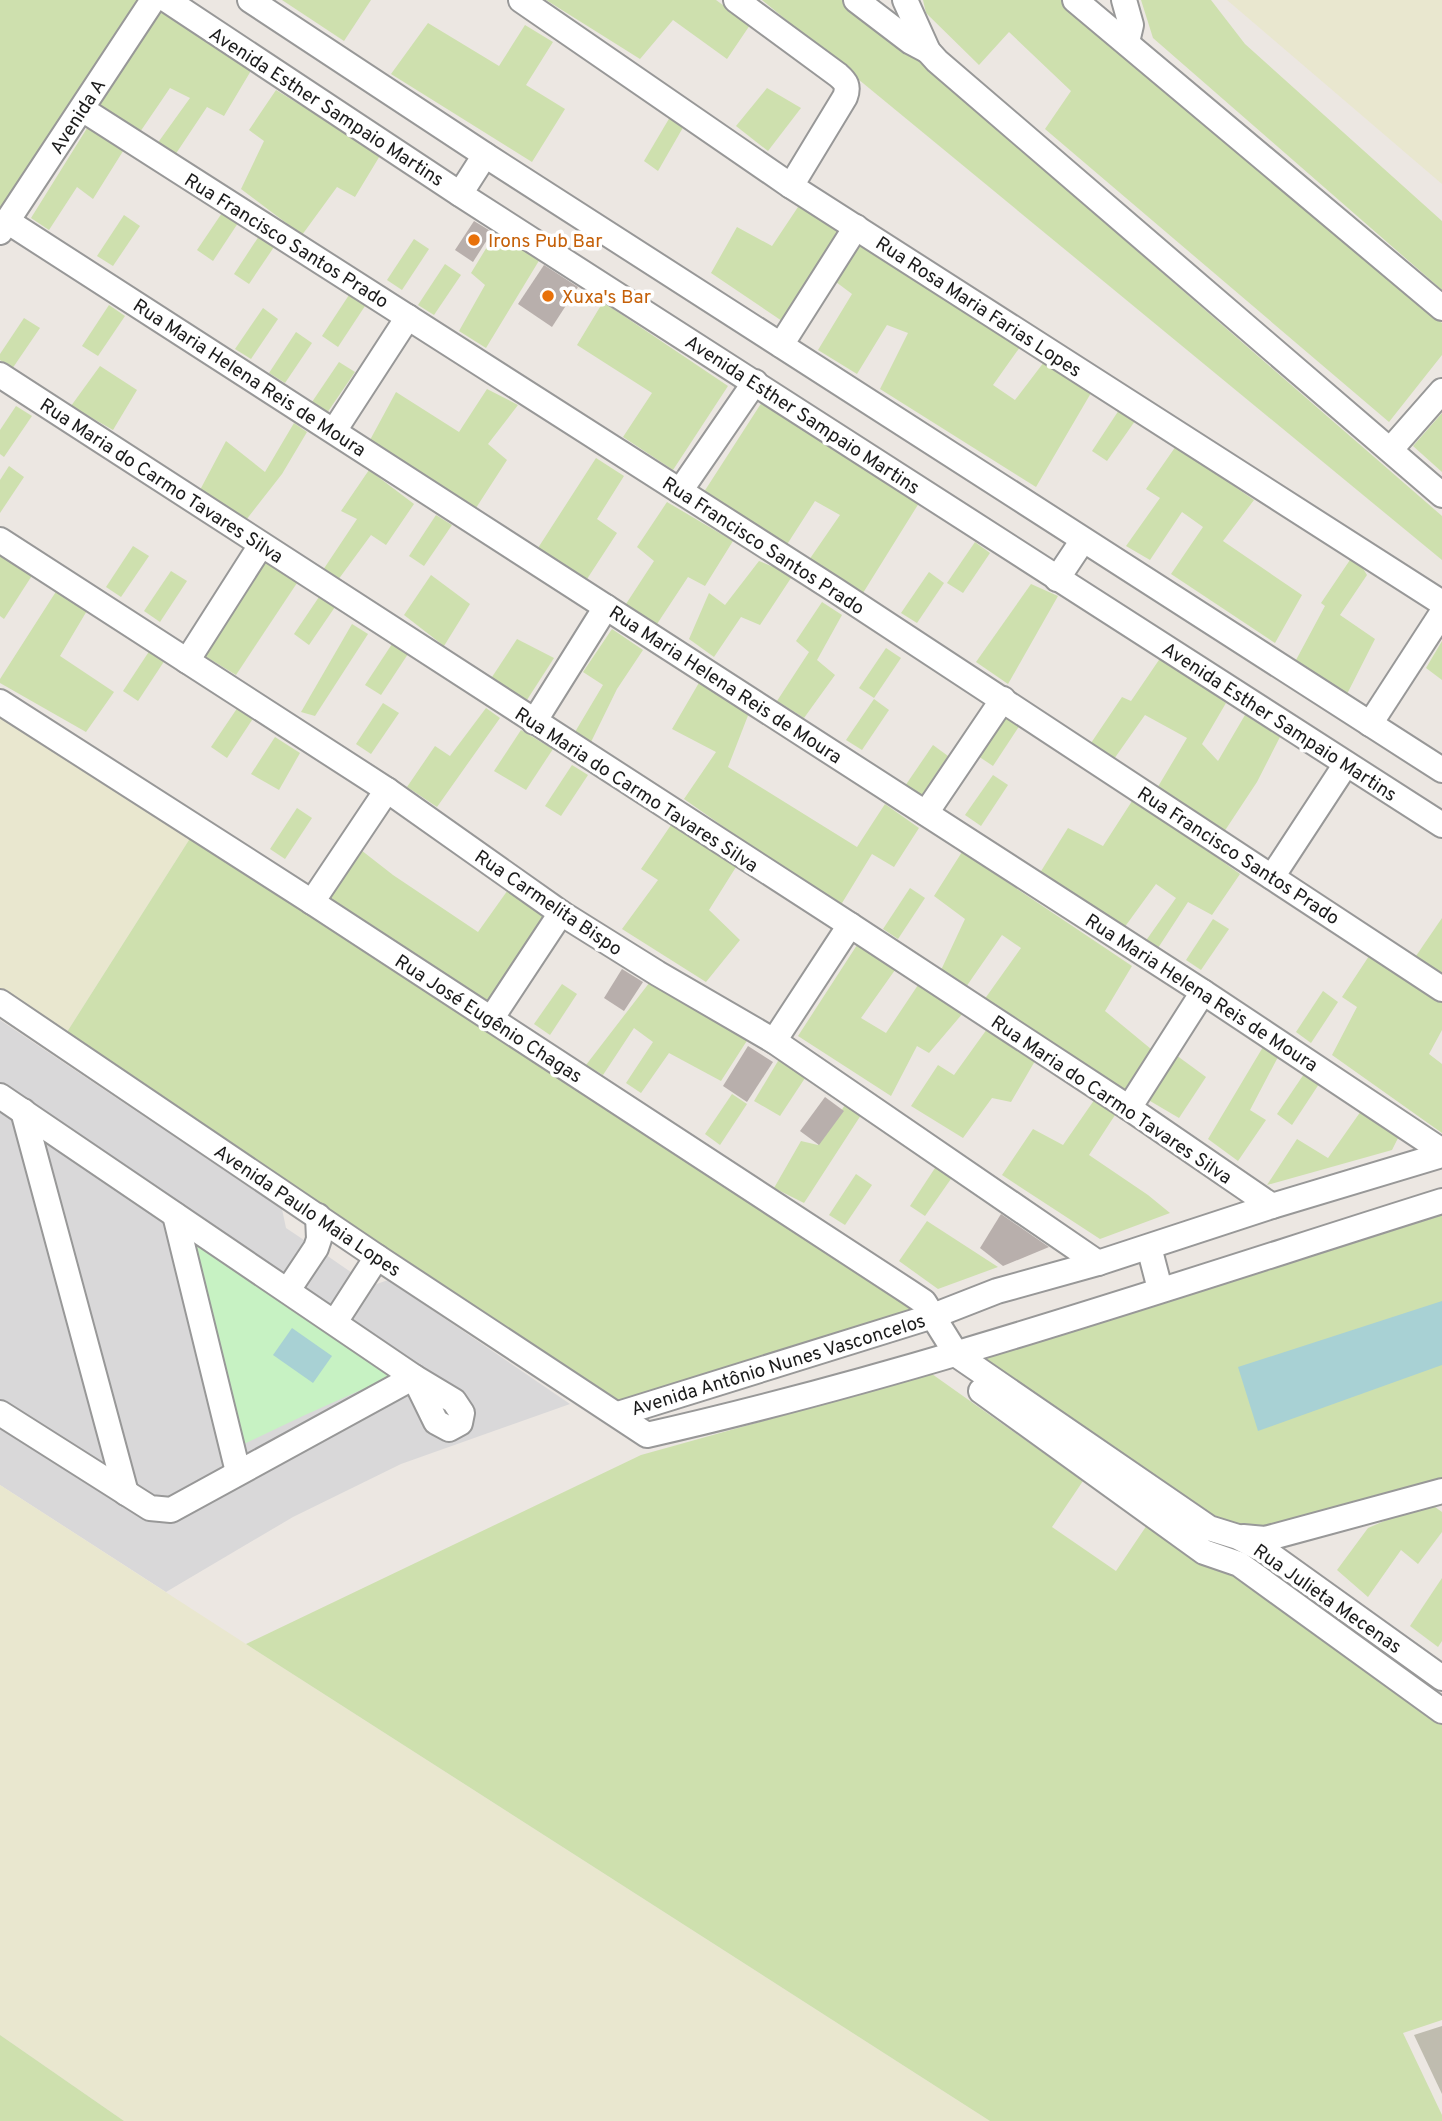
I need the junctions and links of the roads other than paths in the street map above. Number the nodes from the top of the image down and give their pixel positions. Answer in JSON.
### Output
{"nodes":[{"id":1,"x":153,"y":0,"type":"edge"},
{"id":2,"x":167,"y":0,"type":"edge"},
{"id":3,"x":250,"y":0,"type":"edge"},
{"id":4,"x":522,"y":0,"type":"edge"},
{"id":5,"x":736,"y":0,"type":"edge"},
{"id":6,"x":856,"y":0,"type":"edge"},
{"id":7,"x":905,"y":0,"type":"edge"},
{"id":8,"x":1075,"y":0,"type":"edge"},
{"id":9,"x":1124,"y":0,"type":"edge"},
{"id":10,"x":1127,"y":42,"type":"junction"},
{"id":11,"x":928,"y":51,"type":"junction"},
{"id":12,"x":82,"y":109,"type":"junction"},
{"id":13,"x":485,"y":156,"type":"junction"},
{"id":14,"x":792,"y":186,"type":"junction"},
{"id":15,"x":460,"y":194,"type":"junction"},
{"id":16,"x":4,"y":227,"type":"edge"},
{"id":17,"x":856,"y":227,"type":"junction"},
{"id":18,"x":1442,"y":308,"type":"edge"},
{"id":19,"x":408,"y":317,"type":"junction"},
{"id":20,"x":781,"y":345,"type":"junction"},
{"id":21,"x":0,"y":375,"type":"edge"},
{"id":22,"x":755,"y":382,"type":"junction"},
{"id":23,"x":1442,"y":391,"type":"edge"},
{"id":24,"x":334,"y":431,"type":"junction"},
{"id":25,"x":1391,"y":449,"type":"junction"},
{"id":26,"x":680,"y":491,"type":"junction"},
{"id":27,"x":1442,"y":495,"type":"edge"},
{"id":28,"x":0,"y":540,"type":"edge"},
{"id":29,"x":1083,"y":540,"type":"junction"},
{"id":30,"x":261,"y":545,"type":"junction"},
{"id":31,"x":1058,"y":579,"type":"junction"},
{"id":32,"x":1442,"y":603,"type":"edge"},
{"id":33,"x":606,"y":607,"type":"junction"},
{"id":34,"x":1442,"y":613,"type":"edge"},
{"id":35,"x":187,"y":661,"type":"junction"},
{"id":36,"x":1003,"y":699,"type":"junction"},
{"id":37,"x":0,"y":702,"type":"edge"},
{"id":38,"x":534,"y":722,"type":"junction"},
{"id":39,"x":1370,"y":724,"type":"junction"},
{"id":40,"x":1346,"y":764,"type":"junction"},
{"id":41,"x":1442,"y":770,"type":"edge"},
{"id":42,"x":387,"y":790,"type":"junction"},
{"id":43,"x":926,"y":813,"type":"junction"},
{"id":44,"x":1442,"y":825,"type":"edge"},
{"id":45,"x":1272,"y":877,"type":"junction"},
{"id":46,"x":312,"y":902,"type":"junction"},
{"id":47,"x":561,"y":913,"type":"junction"},
{"id":48,"x":850,"y":925,"type":"junction"},
{"id":49,"x":1442,"y":989,"type":"edge"},
{"id":50,"x":1203,"y":992,"type":"junction"},
{"id":51,"x":0,"y":1002,"type":"edge"},
{"id":52,"x":491,"y":1019,"type":"junction"},
{"id":53,"x":774,"y":1041,"type":"junction"},
{"id":54,"x":0,"y":1096,"type":"edge"},
{"id":55,"x":1129,"y":1108,"type":"junction"},
{"id":56,"x":23,"y":1111,"type":"junction"},
{"id":57,"x":1442,"y":1153,"type":"edge"},
{"id":58,"x":1442,"y":1201,"type":"edge"},
{"id":59,"x":1272,"y":1206,"type":"junction"},
{"id":60,"x":175,"y":1215,"type":"junction"},
{"id":61,"x":318,"y":1227,"type":"junction"},
{"id":62,"x":1149,"y":1247,"type":"junction"},
{"id":63,"x":377,"y":1257,"type":"junction"},
{"id":64,"x":1098,"y":1263,"type":"junction"},
{"id":65,"x":1160,"y":1289,"type":"junction"},
{"id":66,"x":288,"y":1290,"type":"junction"},
{"id":67,"x":933,"y":1316,"type":"junction"},
{"id":68,"x":335,"y":1322,"type":"junction"},
{"id":69,"x":948,"y":1357,"type":"junction"},
{"id":70,"x":0,"y":1413,"type":"edge"},
{"id":71,"x":618,"y":1414,"type":"junction"},
{"id":72,"x":238,"y":1472,"type":"junction"},
{"id":73,"x":126,"y":1493,"type":"junction"},
{"id":74,"x":1439,"y":1495,"type":"edge"},
{"id":75,"x":1299,"y":1529,"type":"junction"},
{"id":76,"x":1238,"y":1537,"type":"junction"},
{"id":77,"x":1302,"y":1577,"type":"junction"},
{"id":78,"x":1442,"y":1678,"type":"edge"},
{"id":79,"x":1442,"y":1711,"type":"edge"}],
"edges":[{"from":1,"to":12,"type":"street","name":"Avenida A"},
{"from":2,"to":15,"type":"street","name":"Avenida Esther Sampaio Martins"},
{"from":3,"to":13,"type":"street"},
{"from":4,"to":14,"type":"street","name":"Rua Rosa Maria Farias Lopes"},
{"from":5,"to":14,"type":"street"},
{"from":6,"to":11,"type":"street"},
{"from":7,"to":11,"type":"street"},
{"from":8,"to":10,"type":"street"},
{"from":9,"to":10,"type":"street"},
{"from":10,"to":18,"type":"street"},
{"from":11,"to":25,"type":"street"},
{"from":12,"to":16,"type":"street","name":"Avenida A"},
{"from":12,"to":19,"type":"street","name":"Rua Francisco Santos Prado"},
{"from":13,"to":15,"type":"street"},
{"from":13,"to":20,"type":"street"},
{"from":14,"to":17,"type":"street","name":"Rua Rosa Maria Farias Lopes"},
{"from":15,"to":22,"type":"street","name":"Avenida Esther Sampaio Martins"},
{"from":16,"to":24,"type":"street","name":"Rua Maria Helena Reis de Moura"},
{"from":17,"to":20,"type":"street"},
{"from":17,"to":32,"type":"street","name":"Rua Rosa Maria Farias Lopes"},
{"from":19,"to":24,"type":"street"},
{"from":19,"to":26,"type":"street","name":"Rua Francisco Santos Prado"},
{"from":20,"to":29,"type":"street"},
{"from":21,"to":30,"type":"street","name":"Rua Maria do Carmo Tavares Silva"},
{"from":22,"to":26,"type":"street"},
{"from":22,"to":31,"type":"street","name":"Avenida Esther Sampaio Martins"},
{"from":23,"to":25,"type":"street"},
{"from":24,"to":33,"type":"street","name":"Rua Maria Helena Reis de Moura"},
{"from":25,"to":27,"type":"street"},
{"from":26,"to":36,"type":"street","name":"Rua Francisco Santos Prado"},
{"from":28,"to":35,"type":"street","name":"Rua Carmelita Bispo"},
{"from":29,"to":31,"type":"street"},
{"from":29,"to":39,"type":"street"},
{"from":30,"to":35,"type":"street"},
{"from":30,"to":38,"type":"street","name":"Rua Maria do Carmo Tavares Silva"},
{"from":31,"to":40,"type":"street","name":"Avenida Esther Sampaio Martins"},
{"from":33,"to":38,"type":"street"},
{"from":33,"to":43,"type":"street","name":"Rua Maria Helena Reis de Moura"},
{"from":34,"to":39,"type":"street"},
{"from":35,"to":42,"type":"street","name":"Rua Carmelita Bispo"},
{"from":36,"to":43,"type":"street"},
{"from":36,"to":45,"type":"street","name":"Rua Francisco Santos Prado"},
{"from":37,"to":46,"type":"street","name":"Rua José Eugênio Chagas"},
{"from":38,"to":48,"type":"street","name":"Rua Maria do Carmo Tavares Silva"},
{"from":39,"to":41,"type":"street"},
{"from":40,"to":44,"type":"street","name":"Avenida Esther Sampaio Martins"},
{"from":40,"to":45,"type":"street"},
{"from":42,"to":46,"type":"street"},
{"from":42,"to":47,"type":"street","name":"Rua Carmelita Bispo"},
{"from":43,"to":50,"type":"street","name":"Rua Maria Helena Reis de Moura"},
{"from":45,"to":49,"type":"street","name":"Rua Francisco Santos Prado"},
{"from":46,"to":52,"type":"street","name":"Rua José Eugênio Chagas"},
{"from":47,"to":52,"type":"street"},
{"from":47,"to":53,"type":"street","name":"Rua Carmelita Bispo"},
{"from":48,"to":53,"type":"street"},
{"from":48,"to":55,"type":"street","name":"Rua Maria do Carmo Tavares Silva"},
{"from":50,"to":55,"type":"street"},
{"from":50,"to":57,"type":"street","name":"Rua Maria Helena Reis de Moura"},
{"from":51,"to":61,"type":"street","name":"Avenida Paulo Maia Lopes"},
{"from":52,"to":67,"type":"street","name":"Rua José Eugênio Chagas"},
{"from":53,"to":64,"type":"street","name":"Rua Carmelita Bispo"},
{"from":54,"to":56,"type":"street"},
{"from":55,"to":59,"type":"street","name":"Rua Maria do Carmo Tavares Silva"},
{"from":56,"to":60,"type":"street"},
{"from":56,"to":73,"type":"street"},
{"from":57,"to":59,"type":"street","name":"Avenida Antônio Nunes Vasconcelos"},
{"from":58,"to":65,"type":"street","name":"Avenida Antônio Nunes Vasconcelos"},
{"from":59,"to":62,"type":"street","name":"Avenida Antônio Nunes Vasconcelos"},
{"from":60,"to":66,"type":"street"},
{"from":60,"to":72,"type":"street"},
{"from":61,"to":63,"type":"street","name":"Avenida Paulo Maia Lopes"},
{"from":61,"to":66,"type":"street"},
{"from":62,"to":64,"type":"street","name":"Avenida Antônio Nunes Vasconcelos"},
{"from":62,"to":65,"type":"street"},
{"from":63,"to":68,"type":"street"},
{"from":63,"to":71,"type":"street","name":"Avenida Paulo Maia Lopes"},
{"from":64,"to":67,"type":"street","name":"Avenida Antônio Nunes Vasconcelos"},
{"from":65,"to":69,"type":"street","name":"Avenida Antônio Nunes Vasconcelos"},
{"from":66,"to":68,"type":"street"},
{"from":67,"to":69,"type":"street","name":"Rua José Eugênio Chagas"},
{"from":67,"to":71,"type":"street","name":"Avenida Antônio Nunes Vasconcelos"},
{"from":68,"to":72,"type":"street"},
{"from":69,"to":71,"type":"street","name":"Avenida Antônio Nunes Vasconcelos"},
{"from":69,"to":76,"type":"street","name":"Rua Julieta Mecenas"},
{"from":69,"to":79,"type":"street"},
{"from":70,"to":73,"type":"street"},
{"from":72,"to":73,"type":"street"},
{"from":74,"to":75,"type":"street"},
{"from":75,"to":76,"type":"street"},
{"from":75,"to":77,"type":"street"},
{"from":76,"to":77,"type":"street","name":"Rua Julieta Mecenas"},
{"from":77,"to":78,"type":"street","name":"Rua Julieta Mecenas"}]}
